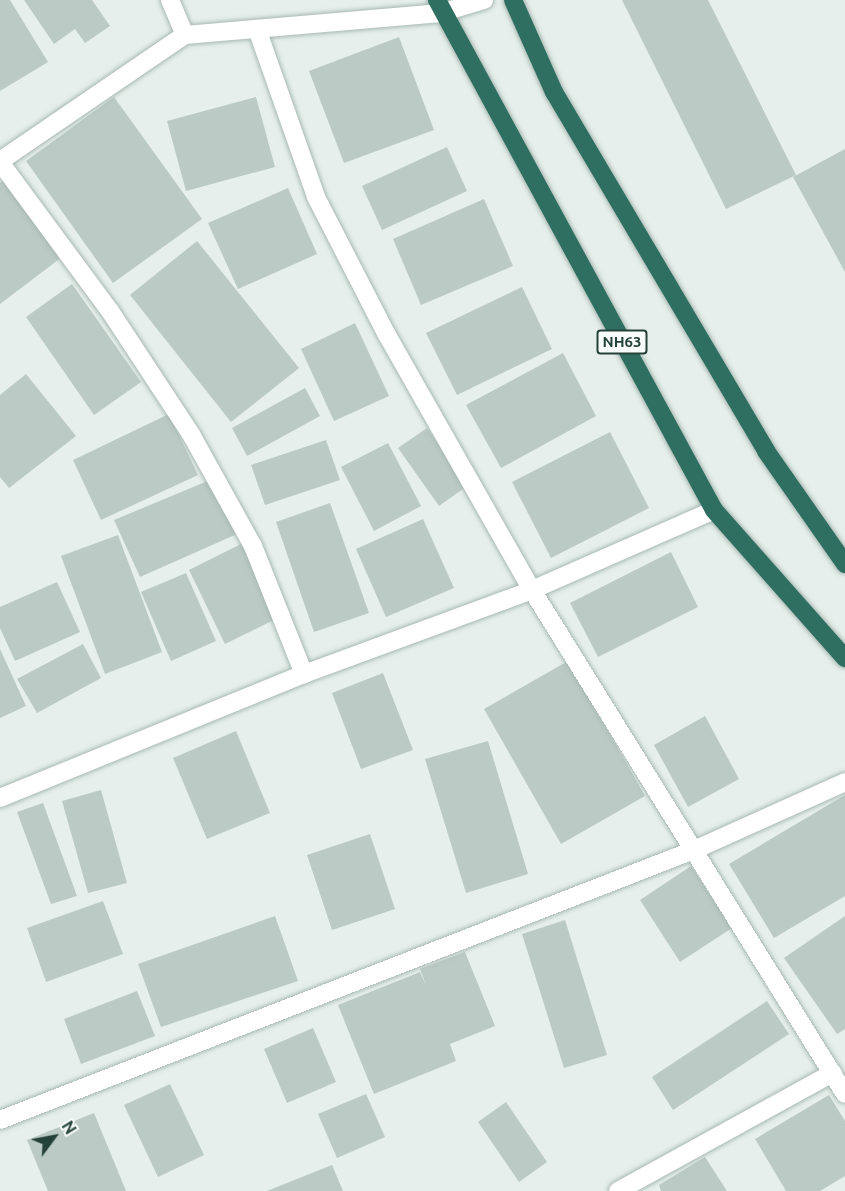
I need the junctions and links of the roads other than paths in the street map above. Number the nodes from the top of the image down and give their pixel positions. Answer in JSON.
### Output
{"nodes":[{"id":1,"x":170,"y":0,"type":"edge"},
{"id":2,"x":484,"y":0,"type":"edge"},
{"id":3,"x":513,"y":0,"type":"edge"},
{"id":4,"x":439,"y":7,"type":"edge"},
{"id":5,"x":257,"y":29,"type":"junction"},
{"id":6,"x":184,"y":35,"type":"junction"},
{"id":7,"x":0,"y":162,"type":"edge"},
{"id":8,"x":714,"y":510,"type":"junction"},
{"id":9,"x":845,"y":564,"type":"edge"},
{"id":10,"x":532,"y":590,"type":"junction"},
{"id":11,"x":845,"y":658,"type":"edge"},
{"id":12,"x":304,"y":674,"type":"junction"},
{"id":13,"x":845,"y":782,"type":"edge"},
{"id":14,"x":0,"y":798,"type":"edge"},
{"id":15,"x":694,"y":850,"type":"junction"},
{"id":16,"x":833,"y":1073,"type":"junction"},
{"id":17,"x":845,"y":1094,"type":"edge"},
{"id":18,"x":0,"y":1120,"type":"edge"},
{"id":19,"x":618,"y":1191,"type":"edge"}],
"edges":[{"from":1,"to":6,"type":"street"},
{"from":2,"to":4,"type":"street"},
{"from":3,"to":9,"type":"highway"},
{"from":4,"to":5,"type":"street"},
{"from":4,"to":8,"type":"highway","number":"NH63"},
{"from":5,"to":6,"type":"street"},
{"from":5,"to":10,"type":"street"},
{"from":6,"to":7,"type":"street"},
{"from":7,"to":12,"type":"street"},
{"from":8,"to":10,"type":"street"},
{"from":8,"to":11,"type":"highway","number":"NH63"},
{"from":10,"to":12,"type":"street"},
{"from":10,"to":15,"type":"street"},
{"from":12,"to":14,"type":"street"},
{"from":13,"to":15,"type":"street"},
{"from":15,"to":16,"type":"street"},
{"from":15,"to":18,"type":"street"},
{"from":16,"to":17,"type":"street"},
{"from":16,"to":19,"type":"street"}]}
